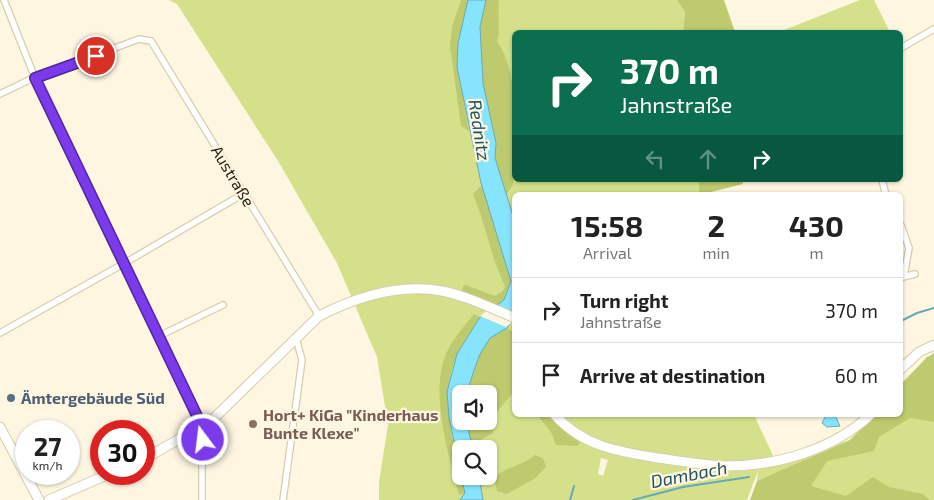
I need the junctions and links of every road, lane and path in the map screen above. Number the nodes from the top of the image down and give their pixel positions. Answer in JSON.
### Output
{"nodes":[{"id":1,"x":4,"y":0,"type":"edge"},
{"id":2,"x":934,"y":29,"type":"edge"},
{"id":3,"x":903,"y":47,"type":"edge"},
{"id":4,"x":35,"y":78,"type":"junction"},
{"id":5,"x":0,"y":94,"type":"edge"},
{"id":6,"x":243,"y":194,"type":"junction"},
{"id":7,"x":903,"y":232,"type":"edge"},
{"id":8,"x":123,"y":264,"type":"junction"},
{"id":9,"x":915,"y":274,"type":"dead end"},
{"id":10,"x":903,"y":277,"type":"edge"},
{"id":11,"x":223,"y":305,"type":"dead end"},
{"id":12,"x":319,"y":316,"type":"junction"},
{"id":13,"x":512,"y":317,"type":"edge"},
{"id":14,"x":0,"y":333,"type":"edge"},
{"id":15,"x":159,"y":336,"type":"junction"},
{"id":16,"x":296,"y":338,"type":"junction"},
{"id":17,"x":934,"y":345,"type":"edge"},
{"id":18,"x":903,"y":364,"type":"edge"},
{"id":19,"x":557,"y":417,"type":"edge"},
{"id":20,"x":868,"y":417,"type":"edge"},
{"id":21,"x":0,"y":427,"type":"edge"},
{"id":22,"x":202,"y":428,"type":"junction"},
{"id":23,"x":155,"y":453,"type":"edge"},
{"id":24,"x":90,"y":482,"type":"edge"},
{"id":25,"x":39,"y":500,"type":"edge"},
{"id":26,"x":49,"y":500,"type":"edge"},
{"id":27,"x":202,"y":500,"type":"edge"},
{"id":28,"x":283,"y":500,"type":"edge"}],
"edges":[{"from":1,"to":4,"type":"street"},
{"from":2,"to":3,"type":"street"},
{"from":4,"to":5,"type":"street"},
{"from":4,"to":6,"type":"street","name":"Austraße"},
{"from":4,"to":8,"type":"street"},
{"from":6,"to":8,"type":"street"},
{"from":6,"to":12,"type":"street","name":"Austraße"},
{"from":7,"to":10,"type":"street"},
{"from":8,"to":14,"type":"street"},
{"from":8,"to":15,"type":"street"},
{"from":9,"to":10,"type":"street"},
{"from":11,"to":15,"type":"street"},
{"from":12,"to":13,"type":"main road"},
{"from":12,"to":16,"type":"main road"},
{"from":15,"to":22,"type":"street"},
{"from":16,"to":22,"type":"main road"},
{"from":16,"to":28,"type":"street"},
{"from":17,"to":18,"type":"main road"},
{"from":19,"to":20,"type":"main road"},
{"from":21,"to":25,"type":"main road"},
{"from":22,"to":23,"type":"main road"},
{"from":22,"to":27,"type":"street"},
{"from":24,"to":26,"type":"main road"}]}
